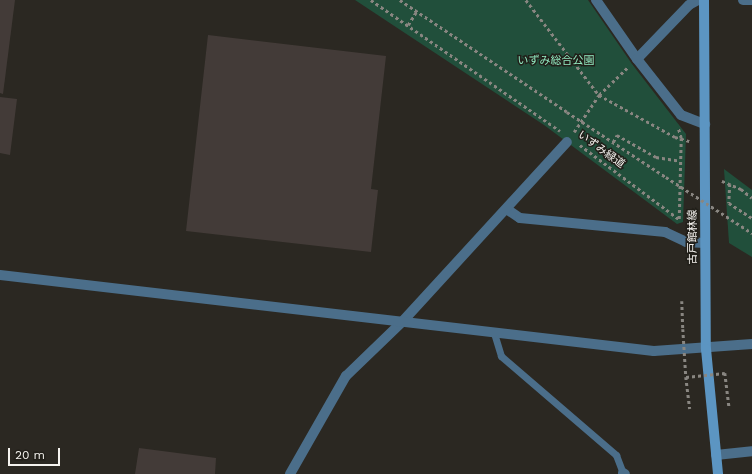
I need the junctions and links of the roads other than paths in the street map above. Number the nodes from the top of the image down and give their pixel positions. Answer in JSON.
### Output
{"nodes":[{"id":1,"x":596,"y":0,"type":"edge"},
{"id":2,"x":698,"y":0,"type":"edge"},
{"id":3,"x":704,"y":0,"type":"edge"},
{"id":4,"x":743,"y":0,"type":"edge"},
{"id":5,"x":752,"y":0,"type":"edge"},
{"id":6,"x":637,"y":59,"type":"junction"},
{"id":7,"x":705,"y":124,"type":"junction"},
{"id":8,"x":569,"y":140,"type":"road end"},
{"id":9,"x":508,"y":210,"type":"junction"},
{"id":10,"x":705,"y":243,"type":"junction"},
{"id":11,"x":0,"y":275,"type":"edge"},
{"id":12,"x":402,"y":322,"type":"junction"},
{"id":13,"x":494,"y":333,"type":"junction"},
{"id":14,"x":752,"y":344,"type":"edge"},
{"id":15,"x":706,"y":349,"type":"junction"},
{"id":16,"x":752,"y":451,"type":"edge"},
{"id":17,"x":716,"y":455,"type":"junction"},
{"id":18,"x":624,"y":473,"type":"edge"},
{"id":19,"x":290,"y":474,"type":"edge"},
{"id":20,"x":718,"y":474,"type":"edge"}],
"edges":[{"from":1,"to":6,"type":"street"},
{"from":2,"to":6,"type":"street"},
{"from":3,"to":7,"type":"main road","name":"古戸館林線"},
{"from":4,"to":5,"type":"street"},
{"from":6,"to":7,"type":"street"},
{"from":7,"to":10,"type":"main road","name":"古戸館林線"},
{"from":8,"to":9,"type":"street"},
{"from":9,"to":10,"type":"street"},
{"from":9,"to":12,"type":"street"},
{"from":10,"to":15,"type":"main road","name":"古戸館林線"},
{"from":11,"to":12,"type":"street"},
{"from":12,"to":13,"type":"street"},
{"from":12,"to":19,"type":"street"},
{"from":13,"to":15,"type":"street"},
{"from":13,"to":18,"type":"lane"},
{"from":14,"to":15,"type":"street"},
{"from":15,"to":17,"type":"main road","name":"古戸館林線"},
{"from":16,"to":17,"type":"street"},
{"from":17,"to":20,"type":"main road","name":"古戸館林線"}]}
